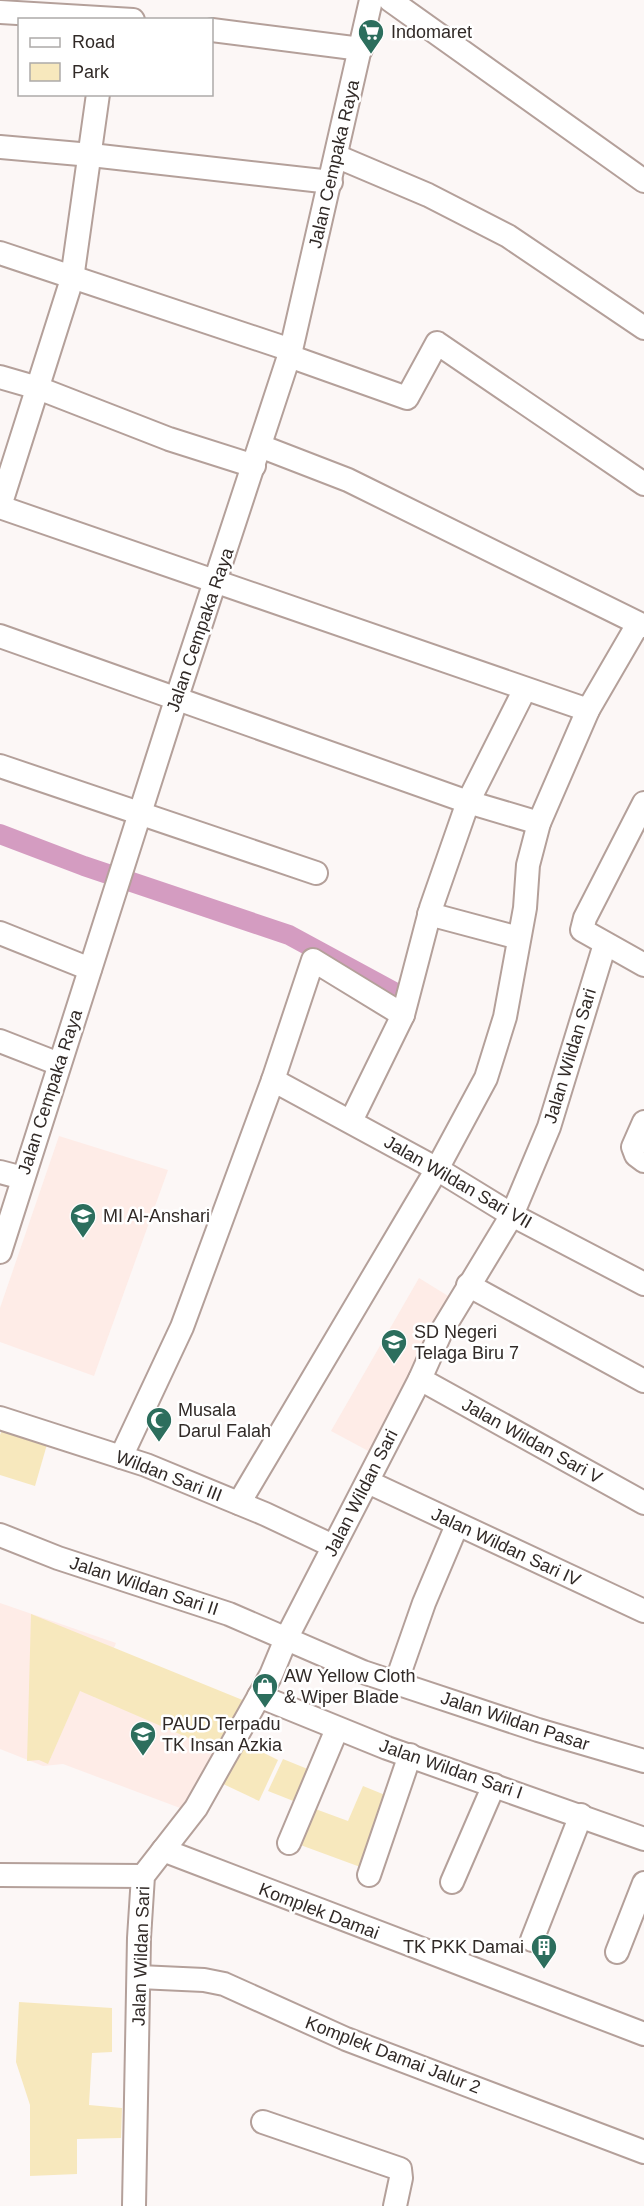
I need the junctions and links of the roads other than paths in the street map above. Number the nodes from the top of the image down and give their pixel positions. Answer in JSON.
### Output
{"nodes":[{"id":1,"x":371,"y":0,"type":"edge"},
{"id":2,"x":390,"y":0,"type":"edge"},
{"id":3,"x":0,"y":12,"type":"edge"},
{"id":4,"x":106,"y":18,"type":"edge"},
{"id":5,"x":213,"y":30,"type":"edge"},
{"id":6,"x":361,"y":49,"type":"junction"},
{"id":7,"x":98,"y":96,"type":"edge"},
{"id":8,"x":0,"y":147,"type":"edge"},
{"id":9,"x":91,"y":155,"type":"junction"},
{"id":10,"x":336,"y":156,"type":"junction"},
{"id":11,"x":644,"y":181,"type":"edge"},
{"id":12,"x":331,"y":182,"type":"junction"},
{"id":13,"x":0,"y":253,"type":"edge"},
{"id":14,"x":72,"y":279,"type":"junction"},
{"id":15,"x":644,"y":328,"type":"edge"},
{"id":16,"x":290,"y":353,"type":"junction"},
{"id":17,"x":0,"y":377,"type":"edge"},
{"id":18,"x":38,"y":388,"type":"junction"},
{"id":19,"x":257,"y":456,"type":"junction"},
{"id":20,"x":644,"y":484,"type":"edge"},
{"id":21,"x":0,"y":506,"type":"edge"},
{"id":22,"x":217,"y":581,"type":"junction"},
{"id":23,"x":641,"y":625,"type":"edge"},
{"id":24,"x":0,"y":636,"type":"edge"},
{"id":25,"x":525,"y":689,"type":"junction"},
{"id":26,"x":177,"y":697,"type":"junction"},
{"id":27,"x":588,"y":710,"type":"junction"},
{"id":28,"x":0,"y":766,"type":"edge"},
{"id":29,"x":468,"y":802,"type":"junction"},
{"id":30,"x":644,"y":803,"type":"edge"},
{"id":31,"x":140,"y":815,"type":"junction"},
{"id":32,"x":539,"y":823,"type":"junction"},
{"id":33,"x":316,"y":873,"type":"dead end"},
{"id":34,"x":429,"y":914,"type":"junction"},
{"id":35,"x":0,"y":933,"type":"edge"},
{"id":36,"x":519,"y":938,"type":"junction"},
{"id":37,"x":605,"y":945,"type":"junction"},
{"id":38,"x":644,"y":965,"type":"edge"},
{"id":39,"x":90,"y":969,"type":"junction"},
{"id":40,"x":403,"y":1015,"type":"junction"},
{"id":41,"x":0,"y":1041,"type":"edge"},
{"id":42,"x":59,"y":1064,"type":"junction"},
{"id":43,"x":273,"y":1080,"type":"junction"},
{"id":44,"x":351,"y":1121,"type":"junction"},
{"id":45,"x":644,"y":1122,"type":"edge"},
{"id":46,"x":644,"y":1161,"type":"edge"},
{"id":47,"x":437,"y":1169,"type":"junction"},
{"id":48,"x":0,"y":1172,"type":"edge"},
{"id":49,"x":23,"y":1178,"type":"junction"},
{"id":50,"x":512,"y":1215,"type":"junction"},
{"id":51,"x":0,"y":1252,"type":"edge"},
{"id":52,"x":644,"y":1284,"type":"edge"},
{"id":53,"x":468,"y":1285,"type":"junction"},
{"id":54,"x":420,"y":1379,"type":"junction"},
{"id":55,"x":644,"y":1381,"type":"edge"},
{"id":56,"x":0,"y":1418,"type":"edge"},
{"id":57,"x":121,"y":1457,"type":"junction"},
{"id":58,"x":368,"y":1482,"type":"junction"},
{"id":59,"x":239,"y":1503,"type":"junction"},
{"id":60,"x":644,"y":1503,"type":"edge"},
{"id":61,"x":457,"y":1525,"type":"junction"},
{"id":62,"x":0,"y":1535,"type":"edge"},
{"id":63,"x":333,"y":1546,"type":"junction"},
{"id":64,"x":644,"y":1611,"type":"edge"},
{"id":65,"x":286,"y":1639,"type":"junction"},
{"id":66,"x":396,"y":1683,"type":"junction"},
{"id":67,"x":259,"y":1696,"type":"junction"},
{"id":68,"x":337,"y":1729,"type":"junction"},
{"id":69,"x":410,"y":1755,"type":"junction"},
{"id":70,"x":644,"y":1761,"type":"edge"},
{"id":71,"x":494,"y":1785,"type":"junction"},
{"id":72,"x":581,"y":1815,"type":"junction"},
{"id":73,"x":644,"y":1839,"type":"edge"},
{"id":74,"x":290,"y":1843,"type":"dead end"},
{"id":75,"x":163,"y":1850,"type":"junction"},
{"id":76,"x":0,"y":1875,"type":"edge"},
{"id":77,"x":369,"y":1875,"type":"dead end"},
{"id":78,"x":143,"y":1876,"type":"junction"},
{"id":79,"x":453,"y":1882,"type":"dead end"},
{"id":80,"x":644,"y":1883,"type":"edge"},
{"id":81,"x":532,"y":1940,"type":"dead end"},
{"id":82,"x":617,"y":1952,"type":"dead end"},
{"id":83,"x":139,"y":1977,"type":"junction"},
{"id":84,"x":644,"y":2034,"type":"edge"},
{"id":85,"x":263,"y":2122,"type":"dead end"},
{"id":86,"x":644,"y":2152,"type":"edge"},
{"id":87,"x":134,"y":2206,"type":"edge"},
{"id":88,"x":395,"y":2206,"type":"edge"}],
"edges":[{"from":1,"to":6,"type":"street","name":"Jalan Cempaka Raya"},
{"from":2,"to":11,"type":"street"},
{"from":3,"to":4,"type":"street"},
{"from":5,"to":6,"type":"street"},
{"from":6,"to":10,"type":"street","name":"Jalan Cempaka Raya"},
{"from":7,"to":9,"type":"street"},
{"from":8,"to":9,"type":"street"},
{"from":9,"to":12,"type":"street"},
{"from":9,"to":14,"type":"street"},
{"from":10,"to":12,"type":"street","name":"Jalan Cempaka Raya"},
{"from":10,"to":15,"type":"street"},
{"from":12,"to":16,"type":"street","name":"Jalan Cempaka Raya"},
{"from":13,"to":14,"type":"street"},
{"from":14,"to":16,"type":"street"},
{"from":14,"to":18,"type":"street"},
{"from":16,"to":19,"type":"street","name":"Jalan Cempaka Raya"},
{"from":16,"to":20,"type":"street"},
{"from":17,"to":18,"type":"street"},
{"from":18,"to":19,"type":"street"},
{"from":18,"to":21,"type":"street"},
{"from":19,"to":22,"type":"street","name":"Jalan Cempaka Raya"},
{"from":19,"to":23,"type":"street"},
{"from":21,"to":22,"type":"street"},
{"from":22,"to":25,"type":"street"},
{"from":22,"to":26,"type":"street","name":"Jalan Cempaka Raya"},
{"from":23,"to":27,"type":"street"},
{"from":24,"to":26,"type":"street"},
{"from":25,"to":27,"type":"street"},
{"from":25,"to":29,"type":"street"},
{"from":26,"to":29,"type":"street"},
{"from":26,"to":31,"type":"street","name":"Jalan Cempaka Raya"},
{"from":27,"to":32,"type":"street"},
{"from":28,"to":31,"type":"street"},
{"from":29,"to":32,"type":"street"},
{"from":29,"to":34,"type":"street"},
{"from":30,"to":37,"type":"street"},
{"from":31,"to":33,"type":"street"},
{"from":31,"to":39,"type":"street","name":"Jalan Cempaka Raya"},
{"from":32,"to":36,"type":"street"},
{"from":34,"to":36,"type":"street"},
{"from":34,"to":40,"type":"street"},
{"from":35,"to":39,"type":"street"},
{"from":36,"to":47,"type":"street"},
{"from":37,"to":38,"type":"street"},
{"from":37,"to":50,"type":"street","name":"Jalan Wildan Sari"},
{"from":39,"to":42,"type":"street","name":"Jalan Cempaka Raya"},
{"from":40,"to":43,"type":"street"},
{"from":40,"to":44,"type":"street"},
{"from":41,"to":42,"type":"street"},
{"from":42,"to":49,"type":"street","name":"Jalan Cempaka Raya"},
{"from":43,"to":44,"type":"street","name":"Jalan Wildan Sari VII"},
{"from":43,"to":57,"type":"street"},
{"from":44,"to":47,"type":"street","name":"Jalan Wildan Sari VII"},
{"from":45,"to":46,"type":"street"},
{"from":47,"to":50,"type":"street","name":"Jalan Wildan Sari VII"},
{"from":47,"to":59,"type":"street"},
{"from":48,"to":49,"type":"street"},
{"from":49,"to":51,"type":"street","name":"Jalan Cempaka Raya"},
{"from":50,"to":52,"type":"street","name":"Jalan Wildan Sari VII"},
{"from":50,"to":53,"type":"street","name":"Jalan Wildan Sari"},
{"from":53,"to":54,"type":"street","name":"Jalan Wildan Sari"},
{"from":53,"to":55,"type":"street"},
{"from":54,"to":58,"type":"street","name":"Jalan Wildan Sari"},
{"from":54,"to":60,"type":"street","name":"Jalan Wildan Sari V"},
{"from":56,"to":57,"type":"street","name":"Wildan Sari III"},
{"from":57,"to":59,"type":"street","name":"Wildan Sari III"},
{"from":58,"to":61,"type":"street","name":"Jalan Wildan Sari IV"},
{"from":58,"to":63,"type":"street","name":"Jalan Wildan Sari"},
{"from":59,"to":63,"type":"street","name":"Wildan Sari III"},
{"from":61,"to":64,"type":"street","name":"Jalan Wildan Sari IV"},
{"from":61,"to":66,"type":"street"},
{"from":62,"to":65,"type":"street","name":"Jalan Wildan Sari II"},
{"from":63,"to":65,"type":"street","name":"Jalan Wildan Sari"},
{"from":65,"to":66,"type":"street","name":"Jalan Wildan Pasar"},
{"from":65,"to":67,"type":"street","name":"Jalan Wildan Sari"},
{"from":66,"to":70,"type":"street","name":"Jalan Wildan Pasar"},
{"from":67,"to":68,"type":"street","name":"Jalan Wildan Sari I"},
{"from":67,"to":75,"type":"street","name":"Jalan Wildan Sari"},
{"from":68,"to":69,"type":"street","name":"Jalan Wildan Sari I"},
{"from":68,"to":74,"type":"street"},
{"from":69,"to":71,"type":"street","name":"Jalan Wildan Sari I"},
{"from":69,"to":77,"type":"street"},
{"from":71,"to":72,"type":"street","name":"Jalan Wildan Sari I"},
{"from":71,"to":79,"type":"street"},
{"from":72,"to":73,"type":"street","name":"Jalan Wildan Sari I"},
{"from":72,"to":81,"type":"street"},
{"from":75,"to":78,"type":"street","name":"Jalan Wildan Sari"},
{"from":75,"to":84,"type":"street","name":"Komplek Damai"},
{"from":76,"to":78,"type":"street"},
{"from":78,"to":83,"type":"street","name":"Jalan Wildan Sari"},
{"from":80,"to":82,"type":"street"},
{"from":83,"to":86,"type":"street","name":"Komplek Damai Jalur 2"},
{"from":83,"to":87,"type":"street","name":"Jalan Wildan Sari"},
{"from":85,"to":88,"type":"street"}]}
